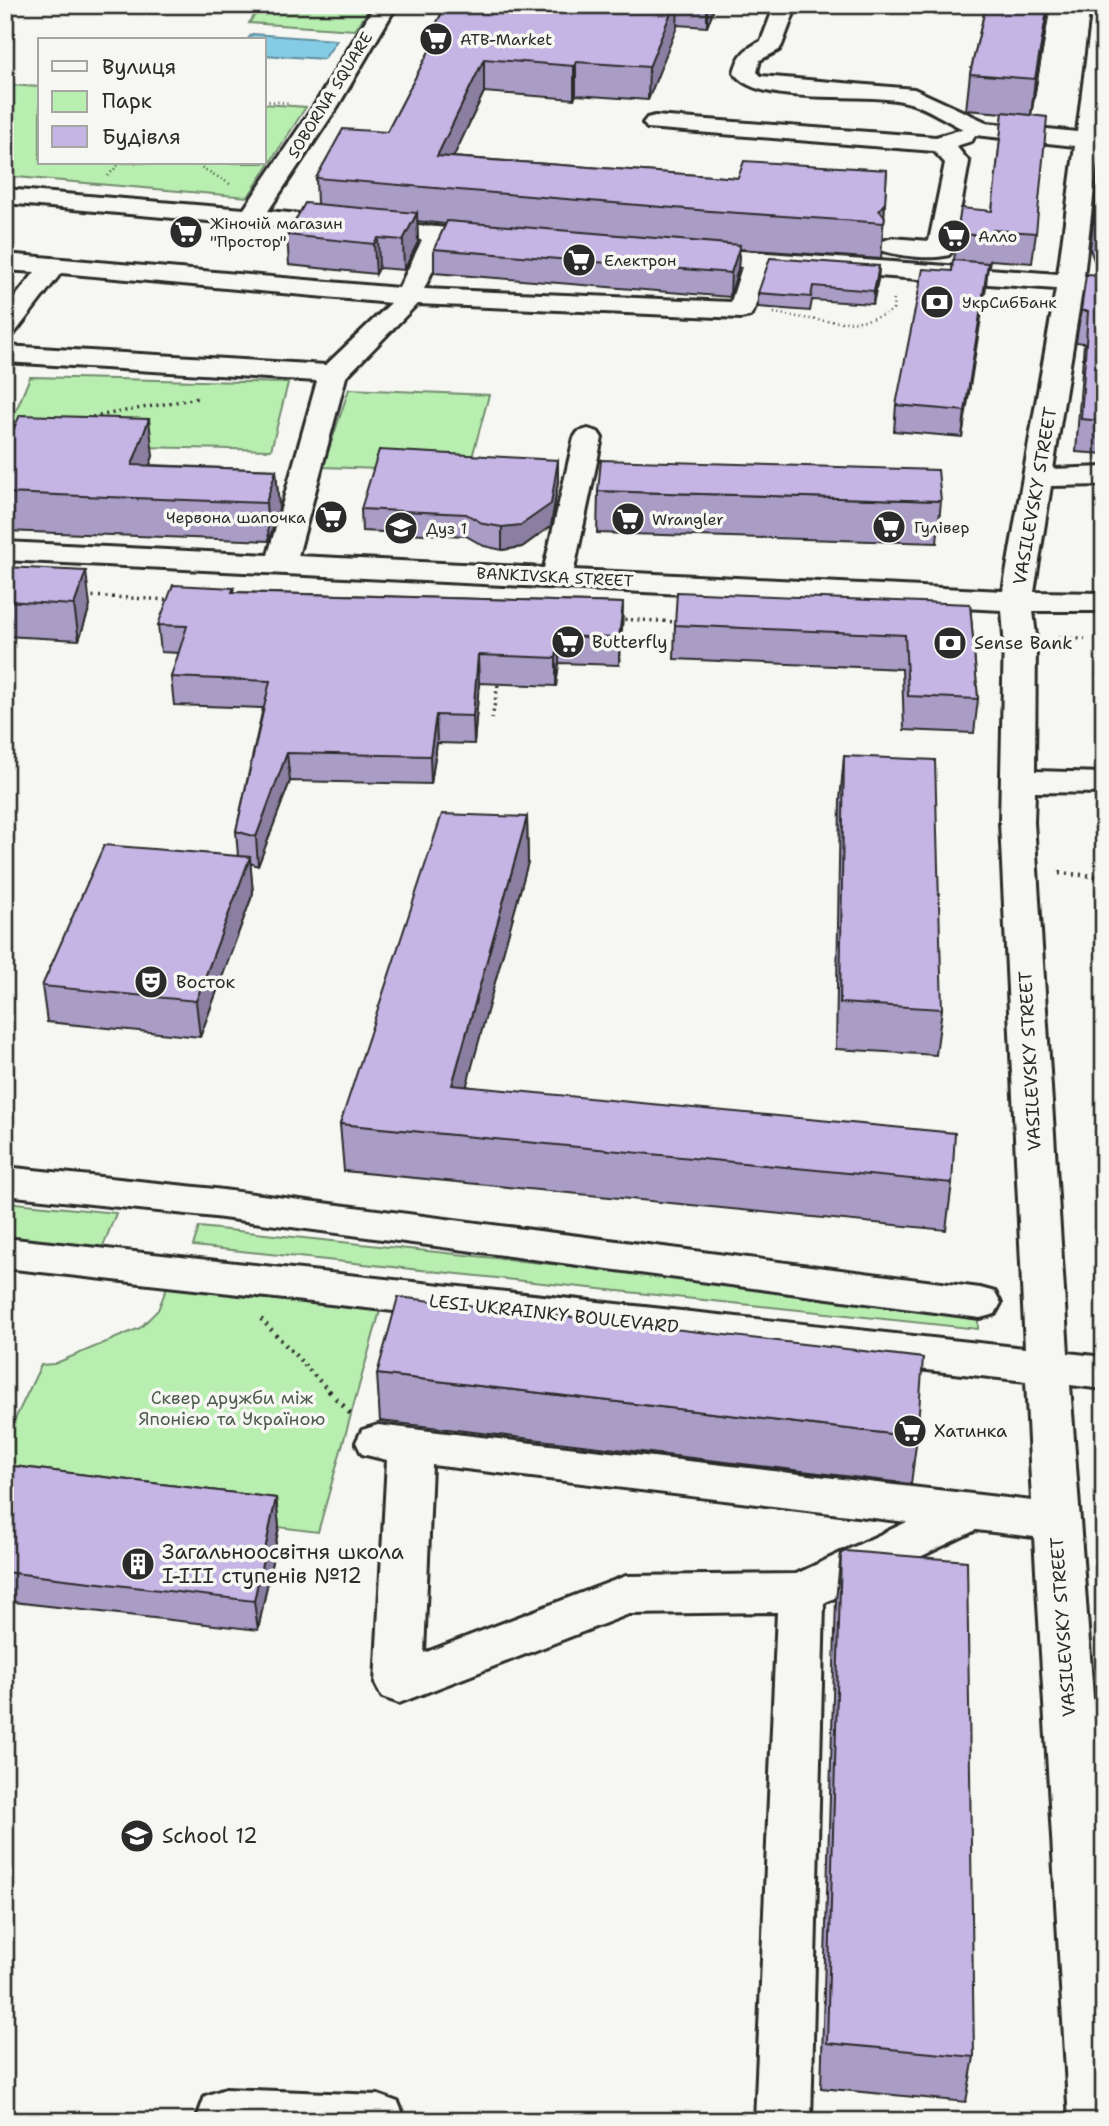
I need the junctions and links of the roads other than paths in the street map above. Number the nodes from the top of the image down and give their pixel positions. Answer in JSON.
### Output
{"nodes":[{"id":1,"x":386,"y":5,"type":"edge"},
{"id":2,"x":786,"y":5,"type":"edge"},
{"id":3,"x":1104,"y":5,"type":"edge"},
{"id":4,"x":655,"y":123,"type":"dead end"},
{"id":5,"x":983,"y":130,"type":"junction"},
{"id":6,"x":1087,"y":140,"type":"junction"},
{"id":7,"x":940,"y":143,"type":"junction"},
{"id":8,"x":5,"y":196,"type":"edge"},
{"id":9,"x":250,"y":219,"type":"junction"},
{"id":10,"x":717,"y":232,"type":"edge"},
{"id":11,"x":438,"y":233,"type":"junction"},
{"id":12,"x":519,"y":240,"type":"edge"},
{"id":13,"x":870,"y":244,"type":"edge"},
{"id":14,"x":668,"y":253,"type":"edge"},
{"id":15,"x":708,"y":257,"type":"junction"},
{"id":16,"x":757,"y":261,"type":"junction"},
{"id":17,"x":5,"y":262,"type":"edge"},
{"id":18,"x":54,"y":265,"type":"junction"},
{"id":19,"x":1087,"y":284,"type":"edge"},
{"id":20,"x":406,"y":296,"type":"junction"},
{"id":21,"x":5,"y":328,"type":"edge"},
{"id":22,"x":5,"y":354,"type":"edge"},
{"id":23,"x":333,"y":374,"type":"junction"},
{"id":24,"x":589,"y":438,"type":"dead end"},
{"id":25,"x":1104,"y":476,"type":"edge"},
{"id":26,"x":1039,"y":478,"type":"junction"},
{"id":27,"x":5,"y":551,"type":"edge"},
{"id":28,"x":281,"y":563,"type":"junction"},
{"id":29,"x":557,"y":577,"type":"junction"},
{"id":30,"x":1104,"y":603,"type":"edge"},
{"id":31,"x":1018,"y":619,"type":"junction"},
{"id":32,"x":1018,"y":780,"type":"junction"},
{"id":33,"x":1104,"y":783,"type":"edge"},
{"id":34,"x":5,"y":1181,"type":"edge"},
{"id":35,"x":5,"y":1254,"type":"edge"},
{"id":36,"x":980,"y":1303,"type":"dead end"},
{"id":37,"x":1048,"y":1367,"type":"junction"},
{"id":38,"x":1104,"y":1373,"type":"edge"},
{"id":39,"x":972,"y":1512,"type":"junction"},
{"id":40,"x":1056,"y":1522,"type":"junction"},
{"id":41,"x":801,"y":1593,"type":"junction"},
{"id":42,"x":1093,"y":1917,"type":"edge"},
{"id":43,"x":223,"y":2121,"type":"edge"},
{"id":44,"x":378,"y":2121,"type":"edge"},
{"id":45,"x":783,"y":2121,"type":"edge"},
{"id":46,"x":1097,"y":2121,"type":"edge"}],
"edges":[{"from":1,"to":9,"type":"street","name":"SOBORNA SQUARE"},
{"from":2,"to":5,"type":"street"},
{"from":3,"to":6,"type":"street","name":"VASILEVSKY STREET"},
{"from":4,"to":7,"type":"street"},
{"from":5,"to":6,"type":"street"},
{"from":5,"to":7,"type":"street"},
{"from":6,"to":19,"type":"street","name":"VASILEVSKY STREET"},
{"from":7,"to":13,"type":"street"},
{"from":8,"to":9,"type":"street"},
{"from":9,"to":11,"type":"street"},
{"from":10,"to":15,"type":"street"},
{"from":11,"to":12,"type":"street"},
{"from":11,"to":20,"type":"street"},
{"from":14,"to":15,"type":"street"},
{"from":15,"to":16,"type":"street"},
{"from":16,"to":19,"type":"street"},
{"from":16,"to":20,"type":"street"},
{"from":17,"to":18,"type":"street"},
{"from":18,"to":20,"type":"street"},
{"from":18,"to":21,"type":"street"},
{"from":19,"to":26,"type":"street","name":"VASILEVSKY STREET"},
{"from":20,"to":23,"type":"street"},
{"from":22,"to":23,"type":"street"},
{"from":23,"to":28,"type":"street"},
{"from":24,"to":29,"type":"street"},
{"from":25,"to":26,"type":"street"},
{"from":26,"to":31,"type":"street","name":"VASILEVSKY STREET"},
{"from":27,"to":28,"type":"street","name":"BANKIVSKA STREET"},
{"from":28,"to":29,"type":"street","name":"BANKIVSKA STREET"},
{"from":29,"to":31,"type":"street","name":"BANKIVSKA STREET"},
{"from":30,"to":31,"type":"street","name":"BANKIVSKA STREET"},
{"from":31,"to":32,"type":"street","name":"VASILEVSKY STREET"},
{"from":32,"to":33,"type":"street"},
{"from":32,"to":37,"type":"street","name":"VASILEVSKY STREET"},
{"from":34,"to":36,"type":"street"},
{"from":35,"to":37,"type":"street","name":"LESI UKRAINKY BOULEVARD"},
{"from":37,"to":38,"type":"street","name":"LESI UKRAINKY BOULEVARD"},
{"from":37,"to":40,"type":"street","name":"VASILEVSKY STREET"},
{"from":39,"to":40,"type":"street"},
{"from":39,"to":41,"type":"street"},
{"from":39,"to":41,"type":"street"},
{"from":40,"to":42,"type":"street","name":"VASILEVSKY STREET"},
{"from":41,"to":45,"type":"street"},
{"from":42,"to":46,"type":"street","name":"VASILEVSKY STREET"},
{"from":43,"to":44,"type":"street"}]}
